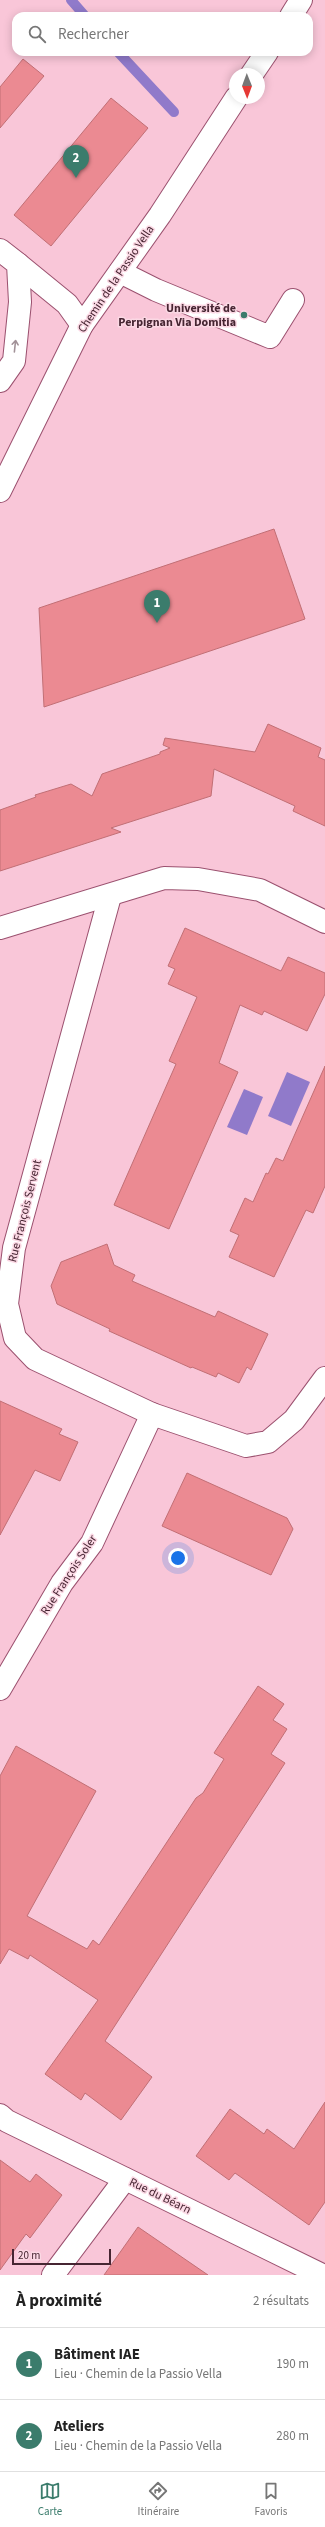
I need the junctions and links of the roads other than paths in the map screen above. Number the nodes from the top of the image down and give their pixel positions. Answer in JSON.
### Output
{"nodes":[{"id":1,"x":301,"y":0,"type":"edge"},
{"id":2,"x":293,"y":12,"type":"edge"},
{"id":3,"x":264,"y":56,"type":"edge"},
{"id":4,"x":256,"y":68,"type":"edge"},
{"id":5,"x":232,"y":104,"type":"edge"},
{"id":6,"x":0,"y":250,"type":"edge"},
{"id":7,"x":18,"y":264,"type":"junction"},
{"id":8,"x":120,"y":272,"type":"junction"},
{"id":9,"x":293,"y":300,"type":"dead end"},
{"id":10,"x":82,"y":325,"type":"junction"},
{"id":11,"x":0,"y":380,"type":"edge"},
{"id":12,"x":0,"y":491,"type":"edge"},
{"id":13,"x":110,"y":896,"type":"junction"},
{"id":14,"x":325,"y":922,"type":"edge"},
{"id":15,"x":0,"y":928,"type":"edge"},
{"id":16,"x":325,"y":1378,"type":"edge"},
{"id":17,"x":152,"y":1414,"type":"junction"},
{"id":18,"x":0,"y":1689,"type":"edge"},
{"id":19,"x":0,"y":2115,"type":"edge"},
{"id":20,"x":125,"y":2179,"type":"junction"},
{"id":21,"x":53,"y":2275,"type":"edge"},
{"id":22,"x":322,"y":2275,"type":"edge"}],
"edges":[{"from":1,"to":2,"type":"street"},
{"from":3,"to":4,"type":"street"},
{"from":5,"to":8,"type":"street","name":"Chemin de la Passio Vella"},
{"from":6,"to":7,"type":"street"},
{"from":7,"to":10,"type":"street"},
{"from":11,"to":7,"type":"street","one_way":true},
{"from":8,"to":9,"type":"street"},
{"from":8,"to":10,"type":"street","name":"Chemin de la Passio Vella"},
{"from":10,"to":12,"type":"street","name":"Chemin de la Passio Vella"},
{"from":13,"to":14,"type":"street"},
{"from":13,"to":15,"type":"street"},
{"from":13,"to":17,"type":"street","name":"Rue François Servent"},
{"from":16,"to":17,"type":"street","name":"Rue François Servent"},
{"from":17,"to":18,"type":"street","name":"Rue François Soler"},
{"from":19,"to":20,"type":"street","name":"Rue du Béarn"},
{"from":20,"to":21,"type":"street"},
{"from":20,"to":22,"type":"street","name":"Rue du Béarn"}]}
